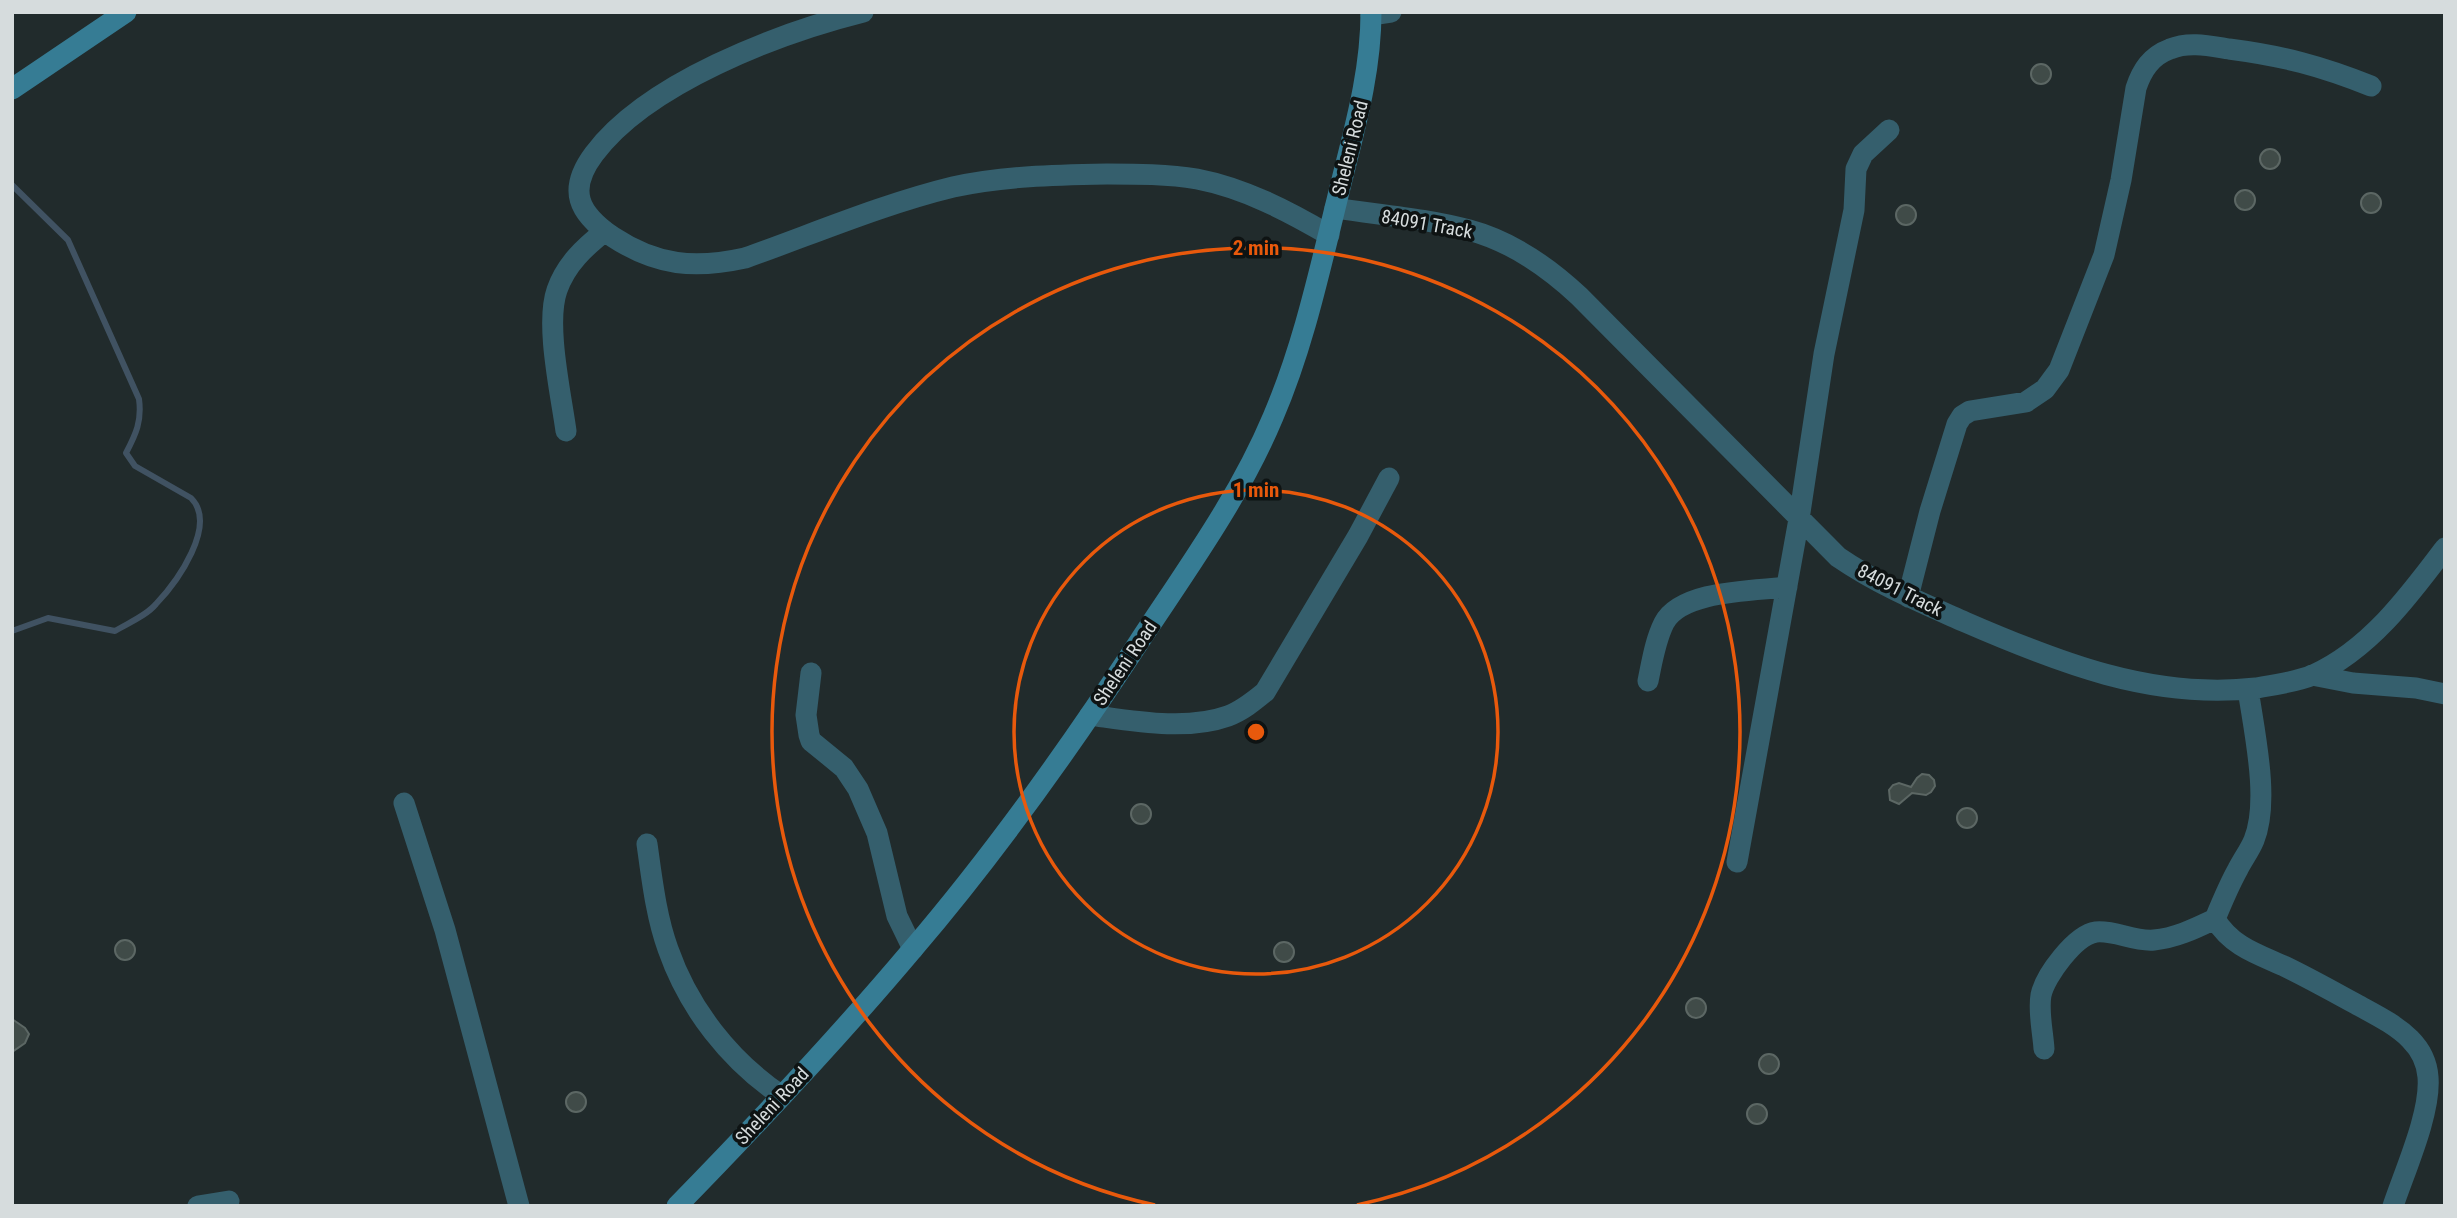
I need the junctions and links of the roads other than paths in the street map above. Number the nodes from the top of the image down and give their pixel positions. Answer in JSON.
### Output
{"nodes":[{"id":1,"x":126,"y":12,"type":"edge"},
{"id":2,"x":863,"y":12,"type":"edge"},
{"id":3,"x":1378,"y":13,"type":"edge"},
{"id":4,"x":2371,"y":86,"type":"dead end"},
{"id":5,"x":12,"y":89,"type":"edge"},
{"id":6,"x":1889,"y":130,"type":"dead end"},
{"id":7,"x":1335,"y":208,"type":"junction"},
{"id":8,"x":605,"y":231,"type":"junction"},
{"id":9,"x":1329,"y":235,"type":"junction"},
{"id":10,"x":566,"y":431,"type":"dead end"},
{"id":11,"x":1389,"y":478,"type":"dead end"},
{"id":12,"x":1800,"y":519,"type":"junction"},
{"id":13,"x":2445,"y":548,"type":"edge"},
{"id":14,"x":1787,"y":587,"type":"junction"},
{"id":15,"x":1908,"y":597,"type":"junction"},
{"id":16,"x":811,"y":673,"type":"dead end"},
{"id":17,"x":2312,"y":675,"type":"junction"},
{"id":18,"x":1647,"y":681,"type":"dead end"},
{"id":19,"x":2248,"y":688,"type":"junction"},
{"id":20,"x":2445,"y":694,"type":"edge"},
{"id":21,"x":1090,"y":715,"type":"junction"},
{"id":22,"x":404,"y":803,"type":"dead end"},
{"id":23,"x":647,"y":844,"type":"dead end"},
{"id":24,"x":1737,"y":862,"type":"dead end"},
{"id":25,"x":2215,"y":919,"type":"junction"},
{"id":26,"x":913,"y":949,"type":"junction"},
{"id":27,"x":2044,"y":1049,"type":"dead end"},
{"id":28,"x":782,"y":1096,"type":"junction"},
{"id":29,"x":229,"y":1201,"type":"dead end"},
{"id":30,"x":198,"y":1206,"type":"edge"},
{"id":31,"x":519,"y":1206,"type":"edge"},
{"id":32,"x":677,"y":1206,"type":"edge"},
{"id":33,"x":2393,"y":1206,"type":"edge"}],
"edges":[{"from":1,"to":5,"type":"street"},
{"from":2,"to":8,"type":"street"},
{"from":3,"to":7,"type":"street","name":"Sheleni Road"},
{"from":4,"to":15,"type":"street"},
{"from":6,"to":12,"type":"street"},
{"from":7,"to":9,"type":"street","name":"Sheleni Road"},
{"from":7,"to":12,"type":"street","name":"84091 Track"},
{"from":8,"to":9,"type":"street"},
{"from":8,"to":10,"type":"street"},
{"from":9,"to":21,"type":"street","name":"Sheleni Road"},
{"from":11,"to":21,"type":"street"},
{"from":12,"to":14,"type":"street"},
{"from":12,"to":15,"type":"street","name":"84091 Track"},
{"from":13,"to":17,"type":"street","name":"84091 Track"},
{"from":14,"to":18,"type":"street"},
{"from":14,"to":24,"type":"street"},
{"from":15,"to":19,"type":"street","name":"84091 Track"},
{"from":16,"to":26,"type":"street"},
{"from":17,"to":19,"type":"street","name":"84091 Track"},
{"from":17,"to":20,"type":"street"},
{"from":19,"to":25,"type":"street"},
{"from":21,"to":26,"type":"street","name":"Sheleni Road"},
{"from":22,"to":31,"type":"street"},
{"from":23,"to":28,"type":"street"},
{"from":25,"to":27,"type":"street"},
{"from":25,"to":33,"type":"street"},
{"from":26,"to":28,"type":"street","name":"Sheleni Road"},
{"from":28,"to":32,"type":"street","name":"Sheleni Road"},
{"from":29,"to":30,"type":"street"}]}
